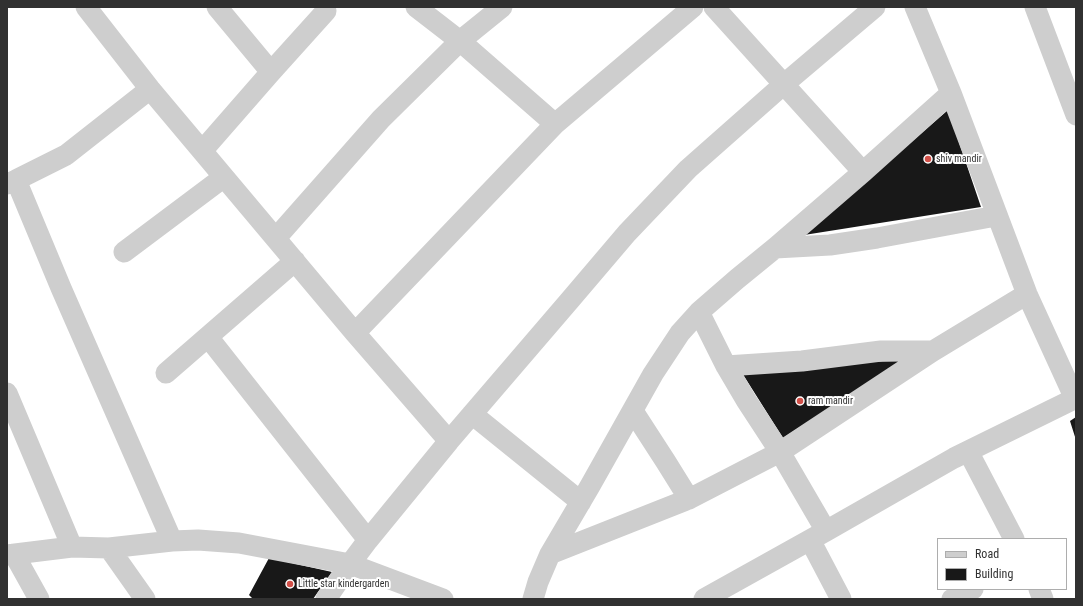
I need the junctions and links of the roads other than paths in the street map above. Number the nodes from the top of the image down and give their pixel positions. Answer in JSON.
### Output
{"nodes":[{"id":1,"x":86,"y":7,"type":"edge"},
{"id":2,"x":217,"y":7,"type":"edge"},
{"id":3,"x":416,"y":7,"type":"edge"},
{"id":4,"x":502,"y":7,"type":"edge"},
{"id":5,"x":693,"y":7,"type":"edge"},
{"id":6,"x":714,"y":7,"type":"edge"},
{"id":7,"x":875,"y":7,"type":"edge"},
{"id":8,"x":915,"y":7,"type":"edge"},
{"id":9,"x":1035,"y":7,"type":"edge"},
{"id":10,"x":326,"y":11,"type":"dead end"},
{"id":11,"x":460,"y":41,"type":"junction"},
{"id":12,"x":271,"y":72,"type":"junction"},
{"id":13,"x":783,"y":85,"type":"junction"},
{"id":14,"x":150,"y":89,"type":"junction"},
{"id":15,"x":951,"y":93,"type":"junction"},
{"id":16,"x":1076,"y":115,"type":"edge"},
{"id":17,"x":555,"y":124,"type":"junction"},
{"id":18,"x":202,"y":151,"type":"junction"},
{"id":19,"x":863,"y":172,"type":"junction"},
{"id":20,"x":224,"y":177,"type":"junction"},
{"id":21,"x":12,"y":182,"type":"edge"},
{"id":22,"x":996,"y":216,"type":"junction"},
{"id":23,"x":276,"y":238,"type":"junction"},
{"id":24,"x":775,"y":248,"type":"junction"},
{"id":25,"x":124,"y":252,"type":"dead end"},
{"id":26,"x":295,"y":261,"type":"junction"},
{"id":27,"x":1027,"y":294,"type":"junction"},
{"id":28,"x":699,"y":312,"type":"junction"},
{"id":29,"x":355,"y":332,"type":"junction"},
{"id":30,"x":208,"y":338,"type":"junction"},
{"id":31,"x":933,"y":350,"type":"junction"},
{"id":32,"x":726,"y":366,"type":"junction"},
{"id":33,"x":166,"y":373,"type":"dead end"},
{"id":34,"x":7,"y":393,"type":"edge"},
{"id":35,"x":1076,"y":398,"type":"edge"},
{"id":36,"x":633,"y":411,"type":"junction"},
{"id":37,"x":472,"y":414,"type":"junction"},
{"id":38,"x":449,"y":441,"type":"junction"},
{"id":39,"x":968,"y":451,"type":"junction"},
{"id":40,"x":780,"y":452,"type":"junction"},
{"id":41,"x":689,"y":499,"type":"junction"},
{"id":42,"x":581,"y":502,"type":"junction"},
{"id":43,"x":818,"y":536,"type":"junction"},
{"id":44,"x":1013,"y":538,"type":"edge"},
{"id":45,"x":368,"y":540,"type":"junction"},
{"id":46,"x":172,"y":541,"type":"junction"},
{"id":47,"x":72,"y":546,"type":"junction"},
{"id":48,"x":110,"y":548,"type":"junction"},
{"id":49,"x":550,"y":554,"type":"junction"},
{"id":50,"x":10,"y":555,"type":"edge"},
{"id":51,"x":350,"y":564,"type":"junction"},
{"id":52,"x":970,"y":590,"type":"edge"},
{"id":53,"x":39,"y":599,"type":"edge"},
{"id":54,"x":145,"y":599,"type":"edge"},
{"id":55,"x":326,"y":599,"type":"edge"},
{"id":56,"x":443,"y":599,"type":"edge"},
{"id":57,"x":533,"y":599,"type":"edge"},
{"id":58,"x":704,"y":599,"type":"edge"},
{"id":59,"x":840,"y":599,"type":"edge"},
{"id":60,"x":952,"y":599,"type":"edge"}],
"edges":[{"from":1,"to":14,"type":"street"},
{"from":2,"to":12,"type":"street"},
{"from":3,"to":11,"type":"street"},
{"from":4,"to":11,"type":"street"},
{"from":5,"to":17,"type":"street"},
{"from":6,"to":13,"type":"street"},
{"from":7,"to":13,"type":"street"},
{"from":8,"to":15,"type":"street"},
{"from":9,"to":16,"type":"street"},
{"from":10,"to":12,"type":"street"},
{"from":11,"to":17,"type":"street"},
{"from":11,"to":23,"type":"street"},
{"from":12,"to":18,"type":"street"},
{"from":13,"to":19,"type":"street"},
{"from":13,"to":37,"type":"street"},
{"from":14,"to":18,"type":"street"},
{"from":14,"to":21,"type":"street"},
{"from":15,"to":19,"type":"street"},
{"from":15,"to":22,"type":"street"},
{"from":17,"to":29,"type":"street"},
{"from":18,"to":20,"type":"street"},
{"from":19,"to":24,"type":"street"},
{"from":20,"to":23,"type":"street"},
{"from":20,"to":25,"type":"street"},
{"from":21,"to":46,"type":"street"},
{"from":22,"to":24,"type":"street"},
{"from":22,"to":27,"type":"street"},
{"from":23,"to":26,"type":"street"},
{"from":24,"to":28,"type":"street"},
{"from":26,"to":29,"type":"street"},
{"from":26,"to":30,"type":"street"},
{"from":27,"to":31,"type":"street"},
{"from":27,"to":35,"type":"street"},
{"from":28,"to":32,"type":"street"},
{"from":28,"to":36,"type":"street"},
{"from":29,"to":38,"type":"street"},
{"from":30,"to":33,"type":"street"},
{"from":30,"to":45,"type":"street"},
{"from":31,"to":32,"type":"street"},
{"from":31,"to":40,"type":"street"},
{"from":32,"to":40,"type":"street"},
{"from":34,"to":47,"type":"street"},
{"from":35,"to":39,"type":"street"},
{"from":36,"to":41,"type":"street"},
{"from":36,"to":42,"type":"street"},
{"from":37,"to":38,"type":"street"},
{"from":37,"to":42,"type":"street"},
{"from":38,"to":45,"type":"street"},
{"from":39,"to":43,"type":"street"},
{"from":39,"to":44,"type":"street"},
{"from":40,"to":41,"type":"street"},
{"from":40,"to":43,"type":"street"},
{"from":41,"to":49,"type":"street"},
{"from":42,"to":49,"type":"street"},
{"from":43,"to":58,"type":"street"},
{"from":43,"to":59,"type":"street"},
{"from":45,"to":51,"type":"street"},
{"from":46,"to":48,"type":"street"},
{"from":46,"to":51,"type":"street"},
{"from":47,"to":48,"type":"street"},
{"from":47,"to":50,"type":"street"},
{"from":48,"to":54,"type":"street"},
{"from":49,"to":57,"type":"street"},
{"from":50,"to":53,"type":"street"},
{"from":51,"to":55,"type":"street"},
{"from":51,"to":56,"type":"street"},
{"from":52,"to":60,"type":"street"}]}
